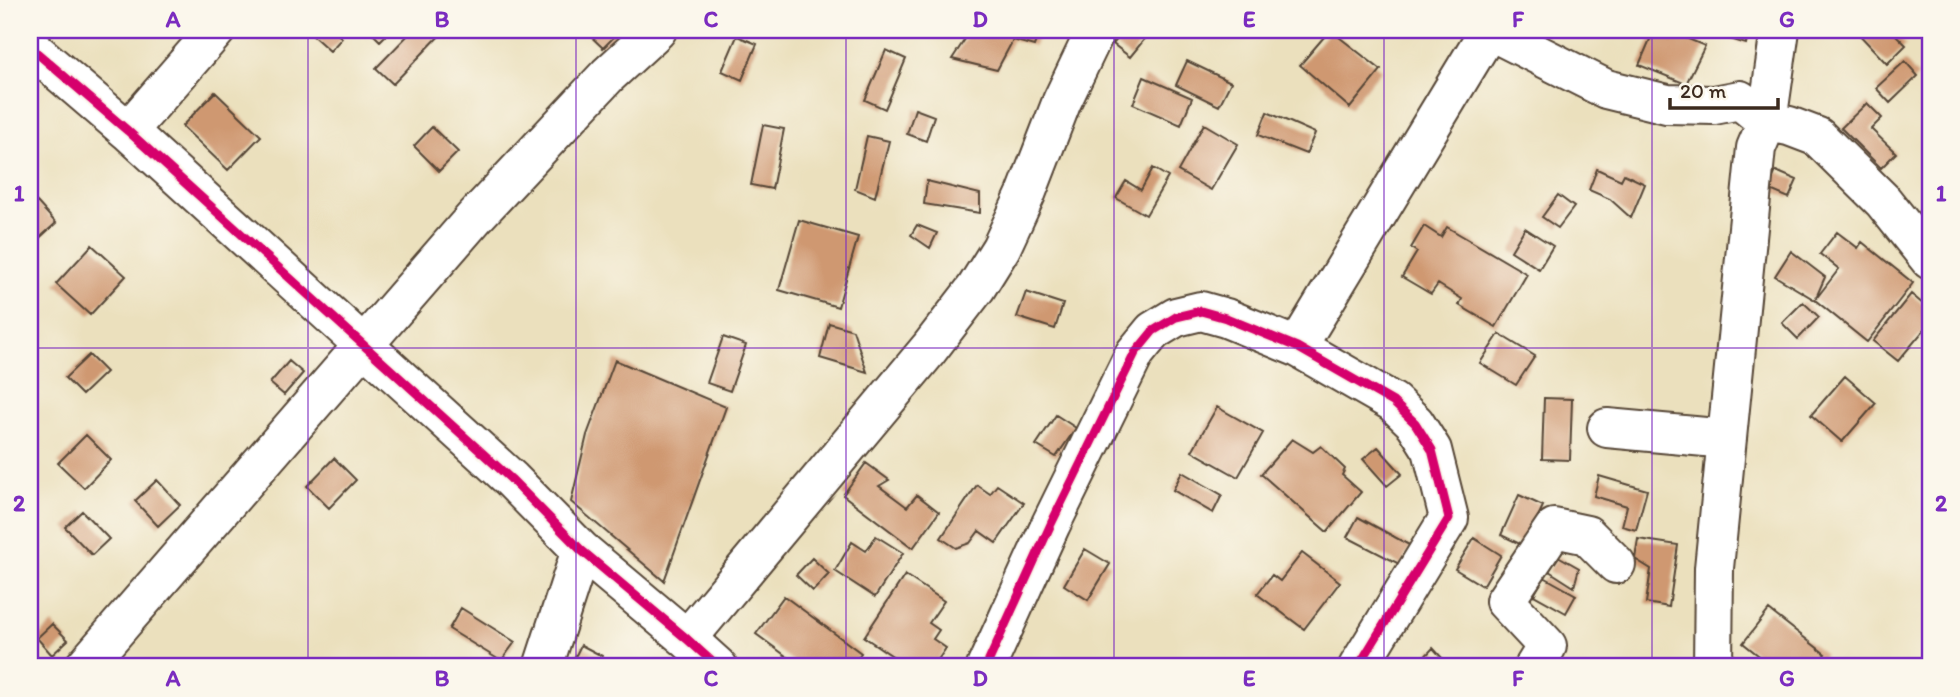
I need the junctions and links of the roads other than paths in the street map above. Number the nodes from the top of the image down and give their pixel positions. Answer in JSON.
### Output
{"nodes":[{"id":1,"x":216,"y":30,"type":"edge"},
{"id":2,"x":657,"y":30,"type":"edge"},
{"id":3,"x":1096,"y":30,"type":"edge"},
{"id":4,"x":1489,"y":30,"type":"edge"},
{"id":5,"x":1780,"y":30,"type":"edge"},
{"id":6,"x":30,"y":47,"type":"edge"},
{"id":7,"x":1767,"y":122,"type":"junction"},
{"id":8,"x":128,"y":131,"type":"junction"},
{"id":9,"x":1930,"y":260,"type":"edge"},
{"id":10,"x":365,"y":346,"type":"junction"},
{"id":11,"x":1297,"y":347,"type":"junction"},
{"id":12,"x":1607,"y":428,"type":"dead end"},
{"id":13,"x":1727,"y":439,"type":"junction"},
{"id":14,"x":581,"y":550,"type":"junction"},
{"id":15,"x":1616,"y":564,"type":"dead end"},
{"id":16,"x":687,"y":639,"type":"junction"},
{"id":17,"x":84,"y":667,"type":"edge"},
{"id":18,"x":542,"y":667,"type":"edge"},
{"id":19,"x":718,"y":667,"type":"edge"},
{"id":20,"x":986,"y":667,"type":"edge"},
{"id":21,"x":1358,"y":667,"type":"edge"},
{"id":22,"x":1534,"y":667,"type":"edge"},
{"id":23,"x":1713,"y":667,"type":"edge"}],
"edges":[{"from":1,"to":8,"type":"street"},
{"from":2,"to":10,"type":"street"},
{"from":3,"to":16,"type":"street"},
{"from":4,"to":7,"type":"street"},
{"from":4,"to":11,"type":"street"},
{"from":5,"to":7,"type":"street"},
{"from":6,"to":8,"type":"street"},
{"from":7,"to":9,"type":"street"},
{"from":7,"to":13,"type":"street"},
{"from":8,"to":10,"type":"street"},
{"from":10,"to":14,"type":"street"},
{"from":10,"to":17,"type":"street"},
{"from":11,"to":20,"type":"street"},
{"from":11,"to":21,"type":"street"},
{"from":12,"to":13,"type":"street"},
{"from":13,"to":23,"type":"street"},
{"from":14,"to":16,"type":"street"},
{"from":14,"to":18,"type":"street"},
{"from":15,"to":22,"type":"street"},
{"from":16,"to":19,"type":"street"}]}
